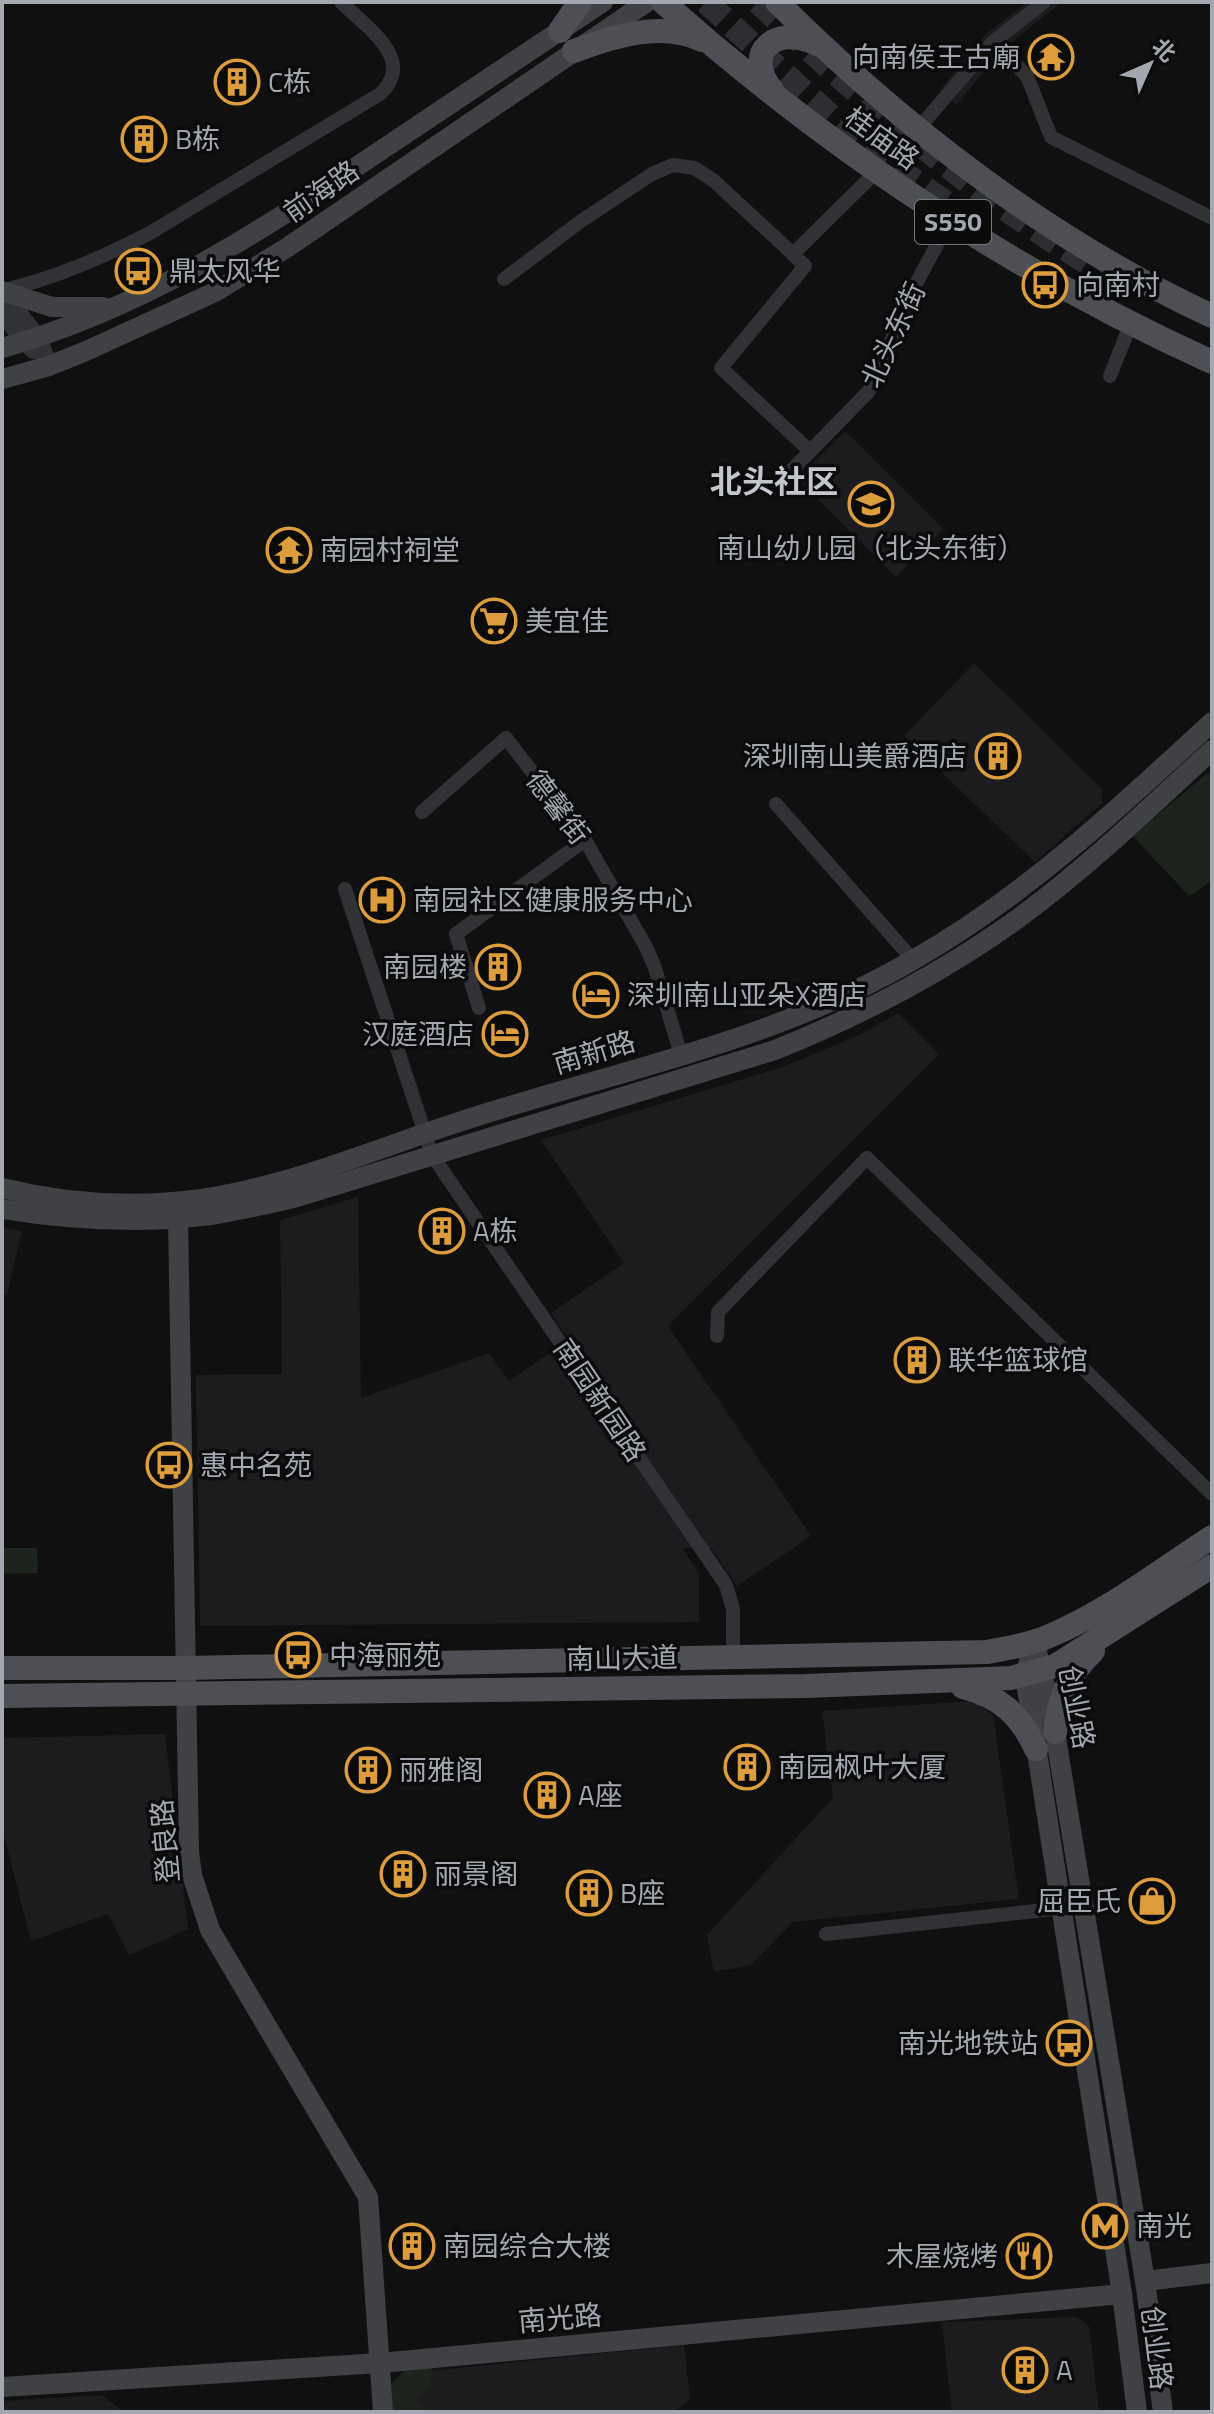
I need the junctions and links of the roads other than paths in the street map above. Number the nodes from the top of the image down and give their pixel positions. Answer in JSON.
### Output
{"nodes":[{"id":1,"x":341,"y":2,"type":"edge"},
{"id":2,"x":580,"y":2,"type":"edge"},
{"id":3,"x":603,"y":2,"type":"edge"},
{"id":4,"x":647,"y":2,"type":"edge"},
{"id":5,"x":663,"y":2,"type":"edge"},
{"id":6,"x":1044,"y":2,"type":"edge"},
{"id":7,"x":784,"y":7,"type":"edge"},
{"id":8,"x":567,"y":41,"type":"junction"},
{"id":9,"x":993,"y":42,"type":"junction"},
{"id":10,"x":715,"y":46,"type":"junction"},
{"id":11,"x":823,"y":46,"type":"junction"},
{"id":12,"x":777,"y":95,"type":"junction"},
{"id":13,"x":917,"y":130,"type":"junction"},
{"id":14,"x":876,"y":172,"type":"junction"},
{"id":15,"x":1212,"y":218,"type":"edge"},
{"id":16,"x":950,"y":220,"type":"junction"},
{"id":17,"x":793,"y":254,"type":"junction"},
{"id":18,"x":504,"y":279,"type":"dead end"},
{"id":19,"x":2,"y":291,"type":"edge"},
{"id":20,"x":119,"y":306,"type":"junction"},
{"id":21,"x":2,"y":314,"type":"edge"},
{"id":22,"x":1212,"y":316,"type":"edge"},
{"id":23,"x":1131,"y":323,"type":"junction"},
{"id":24,"x":31,"y":340,"type":"junction"},
{"id":25,"x":2,"y":348,"type":"edge"},
{"id":26,"x":1212,"y":362,"type":"edge"},
{"id":27,"x":49,"y":366,"type":"junction"},
{"id":28,"x":1110,"y":376,"type":"dead end"},
{"id":29,"x":2,"y":379,"type":"edge"},
{"id":30,"x":810,"y":451,"type":"junction"},
{"id":31,"x":788,"y":474,"type":"dead end"},
{"id":32,"x":1212,"y":722,"type":"edge"},
{"id":33,"x":1208,"y":756,"type":"edge"},
{"id":34,"x":776,"y":804,"type":"dead end"},
{"id":35,"x":422,"y":812,"type":"dead end"},
{"id":36,"x":585,"y":840,"type":"junction"},
{"id":37,"x":345,"y":889,"type":"dead end"},
{"id":38,"x":913,"y":960,"type":"junction"},
{"id":39,"x":479,"y":1008,"type":"dead end"},
{"id":40,"x":681,"y":1055,"type":"junction"},
{"id":41,"x":425,"y":1134,"type":"junction"},
{"id":42,"x":432,"y":1155,"type":"junction"},
{"id":43,"x":2,"y":1188,"type":"edge"},
{"id":44,"x":2,"y":1209,"type":"edge"},
{"id":45,"x":178,"y":1218,"type":"junction"},
{"id":46,"x":717,"y":1336,"type":"dead end"},
{"id":47,"x":1212,"y":1494,"type":"edge"},
{"id":48,"x":1212,"y":1537,"type":"edge"},
{"id":49,"x":1212,"y":1566,"type":"edge"},
{"id":50,"x":1124,"y":1622,"type":"junction"},
{"id":51,"x":1035,"y":1642,"type":"junction"},
{"id":52,"x":733,"y":1657,"type":"junction"},
{"id":53,"x":2,"y":1668,"type":"edge"},
{"id":54,"x":1034,"y":1673,"type":"junction"},
{"id":55,"x":186,"y":1681,"type":"junction"},
{"id":56,"x":946,"y":1682,"type":"junction"},
{"id":57,"x":2,"y":1696,"type":"edge"},
{"id":58,"x":1055,"y":1732,"type":"junction"},
{"id":59,"x":1036,"y":1749,"type":"junction"},
{"id":60,"x":1063,"y":1908,"type":"junction"},
{"id":61,"x":826,"y":1934,"type":"dead end"},
{"id":62,"x":1212,"y":2273,"type":"edge"},
{"id":63,"x":1145,"y":2281,"type":"junction"},
{"id":64,"x":1122,"y":2294,"type":"junction"},
{"id":65,"x":380,"y":2363,"type":"junction"},
{"id":66,"x":2,"y":2387,"type":"edge"},
{"id":67,"x":383,"y":2412,"type":"edge"},
{"id":68,"x":1137,"y":2412,"type":"edge"},
{"id":69,"x":1163,"y":2412,"type":"edge"}],
"edges":[{"from":1,"to":19,"type":"street"},
{"from":2,"to":8,"type":"main road"},
{"from":3,"to":8,"type":"main road","name":"前海路"},
{"from":4,"to":8,"type":"main road","name":"前海路"},
{"from":5,"to":10,"type":"main road","name":"桂庙路","number":"S550"},
{"from":6,"to":9,"type":"street"},
{"from":7,"to":11,"type":"main road","name":"桂庙路","number":"S550"},
{"from":8,"to":10,"type":"main road"},
{"from":8,"to":20,"type":"main road","name":"前海路"},
{"from":8,"to":27,"type":"main road","name":"前海路"},
{"from":9,"to":13,"type":"street"},
{"from":9,"to":15,"type":"street"},
{"from":10,"to":12,"type":"main road","name":"桂庙路","number":"S550"},
{"from":11,"to":12,"type":"main road"},
{"from":11,"to":13,"type":"main road","name":"桂庙路","number":"S550"},
{"from":12,"to":14,"type":"main road","name":"桂庙路","number":"S550"},
{"from":13,"to":22,"type":"main road","name":"桂庙路","number":"S550"},
{"from":14,"to":16,"type":"main road","name":"桂庙路","number":"S550"},
{"from":14,"to":17,"type":"street"},
{"from":16,"to":23,"type":"main road","name":"桂庙路","number":"S550"},
{"from":16,"to":30,"type":"street","name":"北头东街"},
{"from":17,"to":18,"type":"street"},
{"from":17,"to":30,"type":"street"},
{"from":19,"to":20,"type":"main road"},
{"from":19,"to":24,"type":"street"},
{"from":20,"to":24,"type":"main road","name":"前海路"},
{"from":21,"to":24,"type":"street"},
{"from":23,"to":26,"type":"main road","name":"桂庙路","number":"S550"},
{"from":23,"to":28,"type":"street"},
{"from":24,"to":25,"type":"main road","name":"前海路"},
{"from":24,"to":27,"type":"street"},
{"from":27,"to":29,"type":"main road","name":"前海路"},
{"from":30,"to":31,"type":"street","name":"北头东街"},
{"from":32,"to":38,"type":"main road","name":"南新路"},
{"from":33,"to":42,"type":"main road","name":"南新路"},
{"from":34,"to":38,"type":"street"},
{"from":35,"to":36,"type":"street","name":"德馨街"},
{"from":36,"to":39,"type":"street"},
{"from":36,"to":40,"type":"street","name":"德馨街"},
{"from":37,"to":41,"type":"street","name":"南园新园路"},
{"from":38,"to":40,"type":"main road","name":"南新路"},
{"from":40,"to":41,"type":"main road","name":"南新路"},
{"from":41,"to":42,"type":"street","name":"南园新园路"},
{"from":41,"to":43,"type":"main road","name":"南新路"},
{"from":42,"to":45,"type":"main road","name":"南新路"},
{"from":42,"to":52,"type":"street","name":"南园新园路"},
{"from":44,"to":45,"type":"main road","name":"南新路"},
{"from":45,"to":55,"type":"main road","name":"登良路"},
{"from":46,"to":47,"type":"street"},
{"from":48,"to":51,"type":"main road","name":"南山大道"},
{"from":49,"to":50,"type":"main road","name":"南山大道"},
{"from":50,"to":54,"type":"main road","name":"南山大道"},
{"from":50,"to":58,"type":"main road"},
{"from":51,"to":52,"type":"main road","name":"南山大道"},
{"from":51,"to":54,"type":"main road","name":"创业路"},
{"from":52,"to":55,"type":"main road","name":"南山大道"},
{"from":53,"to":55,"type":"main road","name":"南山大道"},
{"from":54,"to":56,"type":"main road","name":"南山大道"},
{"from":54,"to":58,"type":"main road","name":"创业路"},
{"from":54,"to":59,"type":"main road","name":"创业路"},
{"from":55,"to":56,"type":"main road","name":"南山大道"},
{"from":55,"to":57,"type":"main road","name":"南山大道"},
{"from":55,"to":65,"type":"main road","name":"登良路"},
{"from":56,"to":59,"type":"main road"},
{"from":58,"to":63,"type":"main road","name":"创业路"},
{"from":59,"to":60,"type":"main road","name":"创业路"},
{"from":60,"to":61,"type":"street"},
{"from":60,"to":64,"type":"main road","name":"创业路"},
{"from":62,"to":63,"type":"main road"},
{"from":63,"to":69,"type":"main road","name":"创业路"},
{"from":64,"to":65,"type":"main road","name":"南光路"},
{"from":64,"to":68,"type":"main road","name":"创业路"},
{"from":65,"to":66,"type":"main road","name":"南光路"},
{"from":65,"to":67,"type":"main road","name":"登良路"}]}
